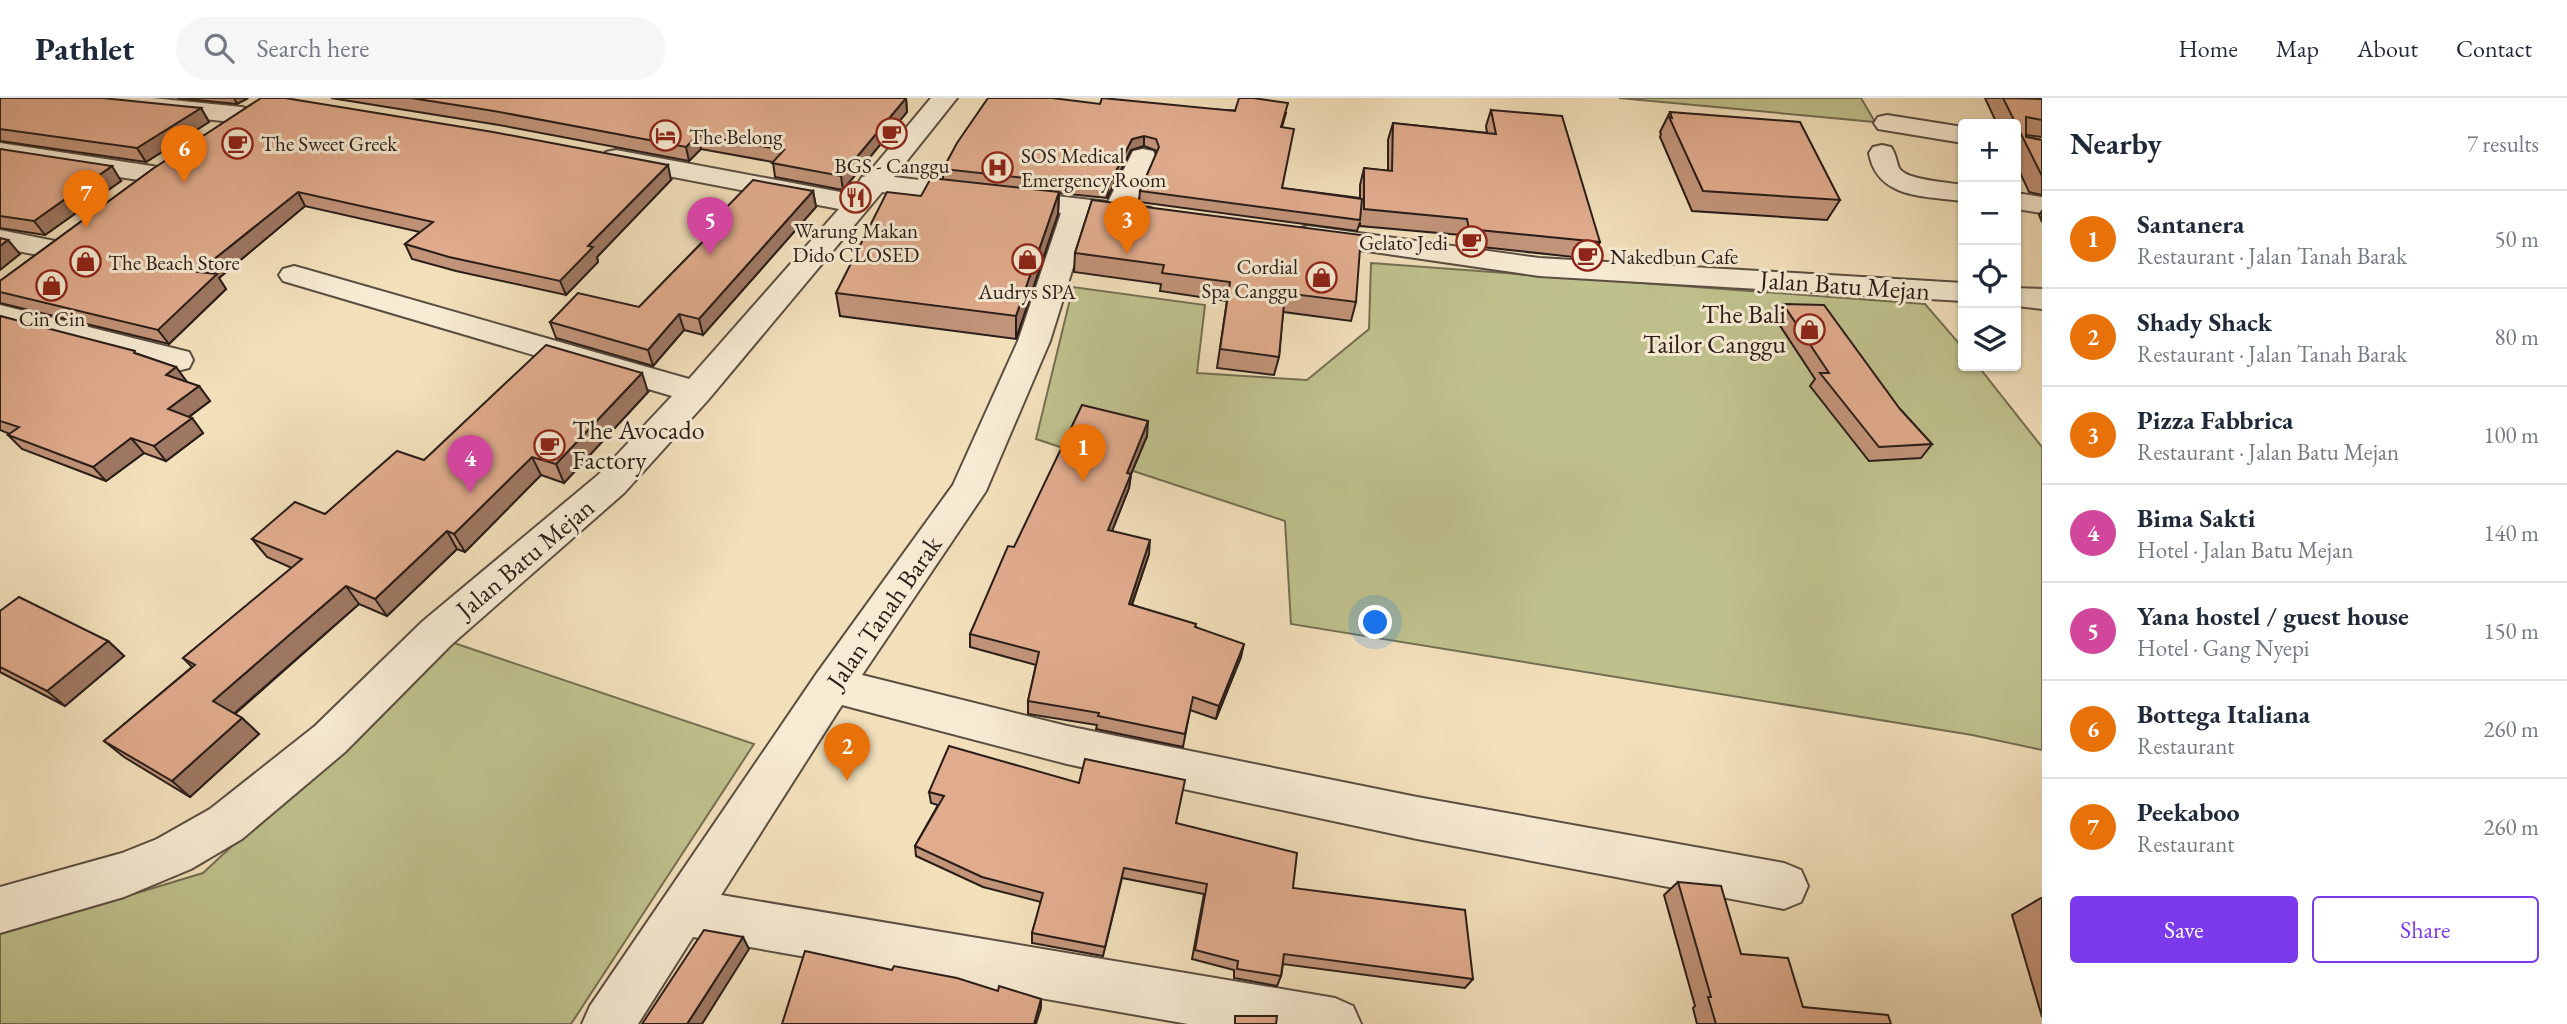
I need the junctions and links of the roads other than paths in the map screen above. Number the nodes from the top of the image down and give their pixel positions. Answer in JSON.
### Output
{"nodes":[{"id":1,"x":79,"y":98,"type":"edge"},
{"id":2,"x":268,"y":98,"type":"edge"},
{"id":3,"x":904,"y":101,"type":"edge"},
{"id":4,"x":941,"y":101,"type":"edge"},
{"id":5,"x":242,"y":115,"type":"junction"},
{"id":6,"x":1887,"y":123,"type":"dead end"},
{"id":7,"x":1958,"y":134,"type":"edge"},
{"id":8,"x":208,"y":137,"type":"edge"},
{"id":9,"x":0,"y":151,"type":"edge"},
{"id":10,"x":1881,"y":153,"type":"dead end"},
{"id":11,"x":592,"y":154,"type":"edge"},
{"id":12,"x":1143,"y":157,"type":"dead end"},
{"id":13,"x":1958,"y":192,"type":"edge"},
{"id":14,"x":865,"y":193,"type":"junction"},
{"id":15,"x":118,"y":199,"type":"edge"},
{"id":16,"x":2021,"y":202,"type":"edge"},
{"id":17,"x":1078,"y":205,"type":"junction"},
{"id":18,"x":2042,"y":205,"type":"edge"},
{"id":19,"x":1118,"y":211,"type":"junction"},
{"id":20,"x":1166,"y":217,"type":"edge"},
{"id":21,"x":1275,"y":231,"type":"edge"},
{"id":22,"x":0,"y":239,"type":"edge"},
{"id":23,"x":20,"y":271,"type":"edge"},
{"id":24,"x":294,"y":275,"type":"dead end"},
{"id":25,"x":1958,"y":292,"type":"edge"},
{"id":26,"x":2021,"y":297,"type":"edge"},
{"id":27,"x":2042,"y":299,"type":"edge"},
{"id":28,"x":0,"y":315,"type":"edge"},
{"id":29,"x":177,"y":360,"type":"dead end"},
{"id":30,"x":696,"y":392,"type":"junction"},
{"id":31,"x":832,"y":685,"type":"junction"},
{"id":32,"x":1784,"y":886,"type":"dead end"},
{"id":33,"x":0,"y":909,"type":"edge"},
{"id":34,"x":683,"y":912,"type":"junction"},
{"id":35,"x":608,"y":1024,"type":"edge"},
{"id":36,"x":1335,"y":1024,"type":"edge"}],
"edges":[{"from":1,"to":5,"type":"street"},
{"from":2,"to":5,"type":"street"},
{"from":3,"to":4,"type":"street"},
{"from":4,"to":14,"type":"street","name":"Jalan Batu Mejan"},
{"from":5,"to":8,"type":"street"},
{"from":6,"to":7,"type":"street"},
{"from":9,"to":15,"type":"street"},
{"from":10,"to":13,"type":"street"},
{"from":11,"to":14,"type":"street"},
{"from":12,"to":19,"type":"street"},
{"from":14,"to":17,"type":"street"},
{"from":14,"to":30,"type":"street","name":"Jalan Batu Mejan"},
{"from":16,"to":18,"type":"street"},
{"from":17,"to":19,"type":"street"},
{"from":17,"to":31,"type":"street","name":"Jalan Tanah Barak"},
{"from":19,"to":20,"type":"street"},
{"from":21,"to":25,"type":"street","name":"Jalan Batu Mejan"},
{"from":22,"to":23,"type":"street"},
{"from":24,"to":30,"type":"street"},
{"from":26,"to":27,"type":"street"},
{"from":28,"to":29,"type":"street"},
{"from":30,"to":33,"type":"street","name":"Jalan Batu Mejan"},
{"from":31,"to":32,"type":"street"},
{"from":31,"to":34,"type":"street","name":"Jalan Tanah Barak"},
{"from":34,"to":35,"type":"street","name":"Jalan Tanah Barak"},
{"from":34,"to":36,"type":"street"}]}
